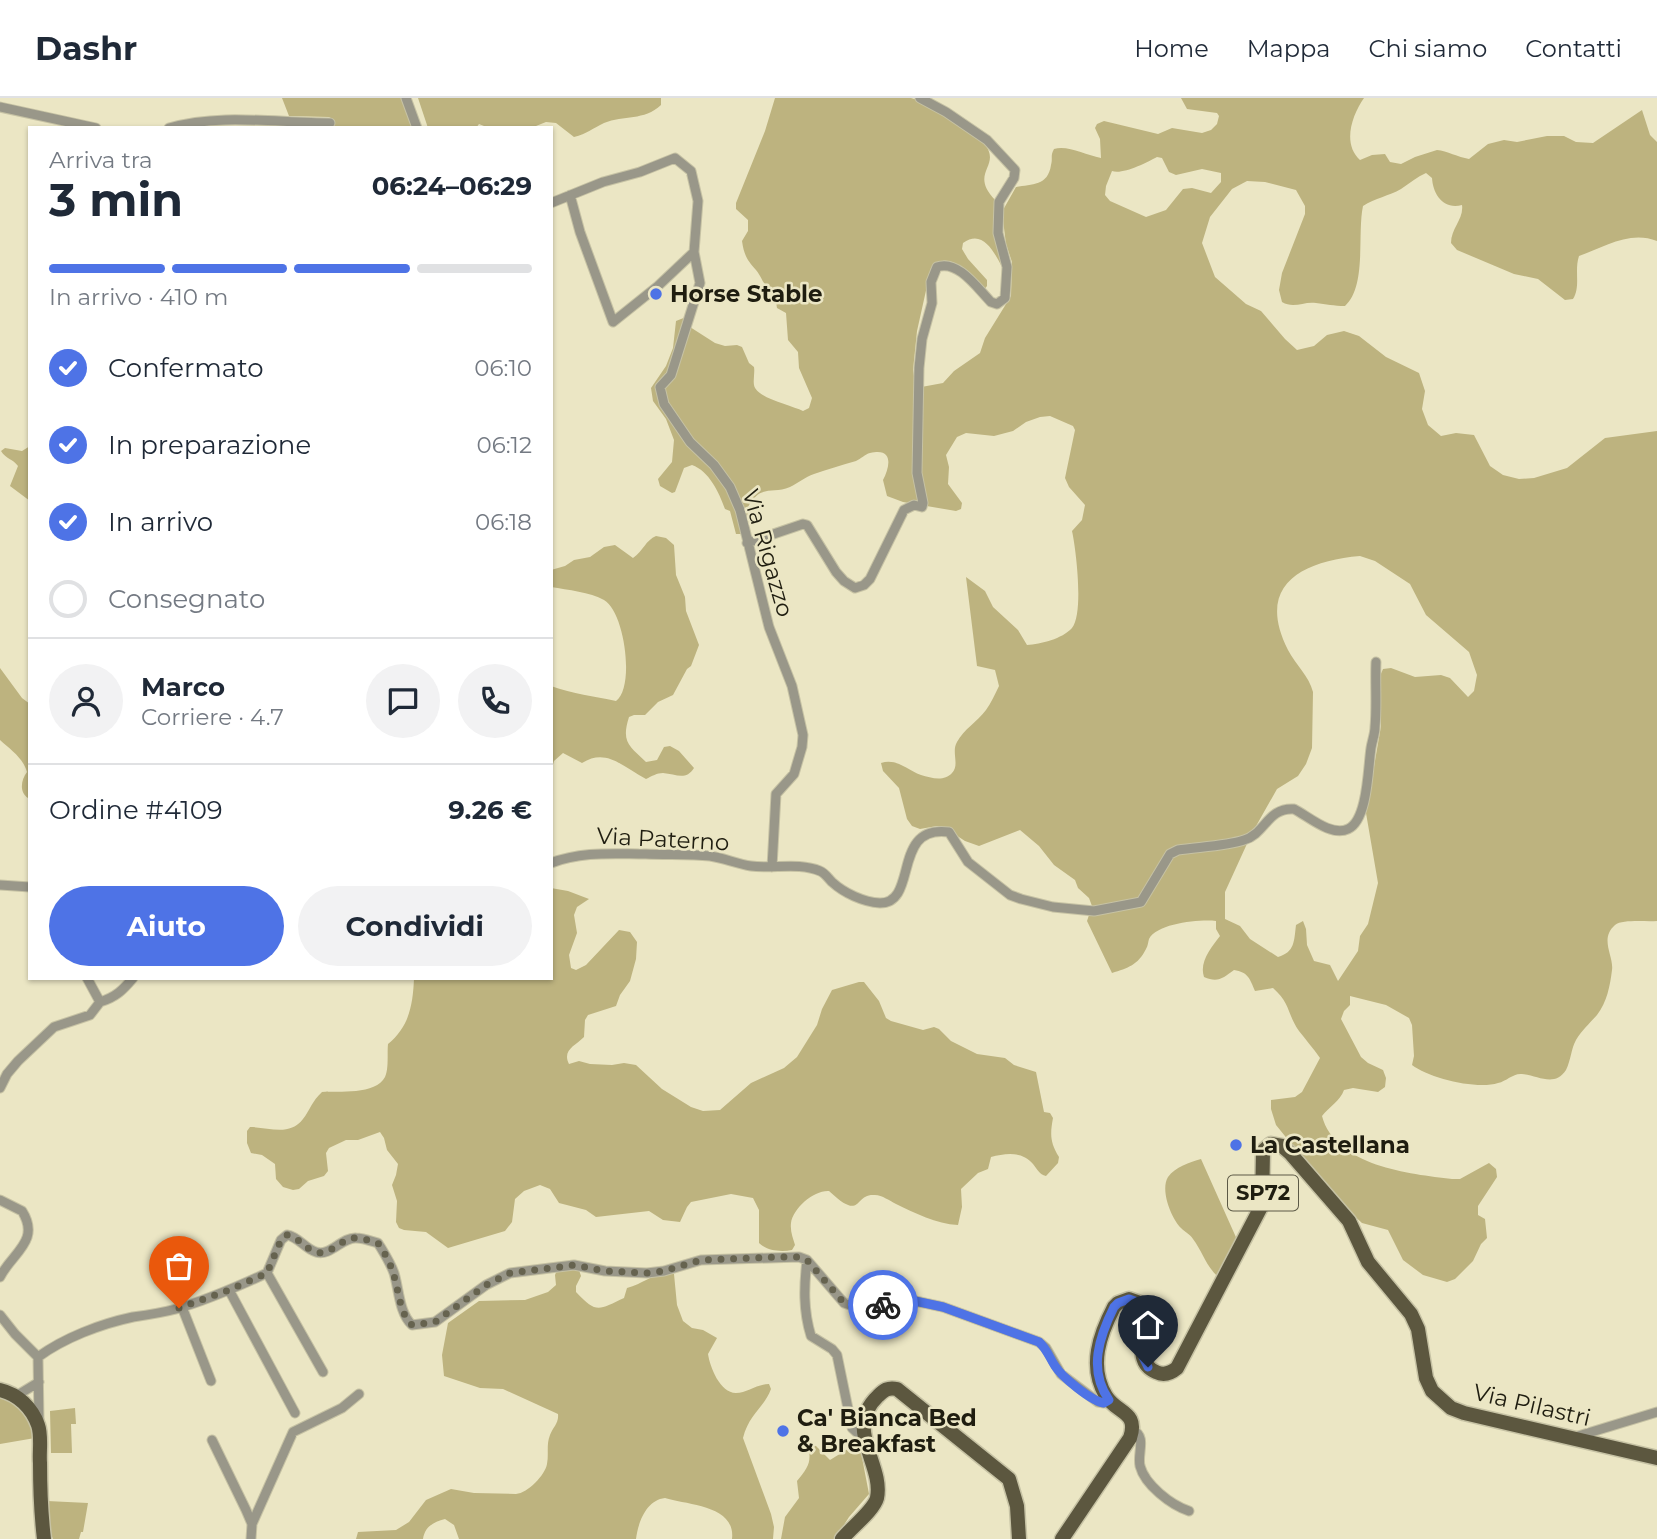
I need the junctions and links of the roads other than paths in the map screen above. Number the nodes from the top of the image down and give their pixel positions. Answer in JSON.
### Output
{"nodes":[{"id":1,"x":3,"y":98,"type":"edge"},
{"id":2,"x":406,"y":98,"type":"edge"},
{"id":3,"x":920,"y":98,"type":"edge"},
{"id":4,"x":0,"y":106,"type":"edge"},
{"id":5,"x":330,"y":123,"type":"dead end"},
{"id":6,"x":87,"y":126,"type":"edge"},
{"id":7,"x":178,"y":126,"type":"edge"},
{"id":8,"x":416,"y":126,"type":"edge"},
{"id":9,"x":570,"y":194,"type":"junction"},
{"id":10,"x":553,"y":202,"type":"edge"},
{"id":11,"x":694,"y":252,"type":"junction"},
{"id":12,"x":747,"y":543,"type":"junction"},
{"id":13,"x":1376,"y":662,"type":"dead end"},
{"id":14,"x":553,"y":862,"type":"edge"},
{"id":15,"x":772,"y":867,"type":"junction"},
{"id":16,"x":0,"y":885,"type":"edge"},
{"id":17,"x":28,"y":887,"type":"edge"},
{"id":18,"x":87,"y":980,"type":"edge"},
{"id":19,"x":131,"y":980,"type":"edge"},
{"id":20,"x":100,"y":1002,"type":"junction"},
{"id":21,"x":0,"y":1088,"type":"edge"},
{"id":22,"x":0,"y":1200,"type":"edge"},
{"id":23,"x":807,"y":1260,"type":"junction"},
{"id":24,"x":267,"y":1273,"type":"junction"},
{"id":25,"x":0,"y":1277,"type":"edge"},
{"id":26,"x":229,"y":1290,"type":"junction"},
{"id":27,"x":182,"y":1307,"type":"junction"},
{"id":28,"x":0,"y":1315,"type":"edge"},
{"id":29,"x":38,"y":1357,"type":"junction"},
{"id":30,"x":323,"y":1372,"type":"dead end"},
{"id":31,"x":211,"y":1381,"type":"dead end"},
{"id":32,"x":39,"y":1382,"type":"junction"},
{"id":33,"x":0,"y":1390,"type":"edge"},
{"id":34,"x":359,"y":1394,"type":"dead end"},
{"id":35,"x":39,"y":1395,"type":"junction"},
{"id":36,"x":20,"y":1400,"type":"junction"},
{"id":37,"x":1109,"y":1400,"type":"junction"},
{"id":38,"x":1657,"y":1412,"type":"edge"},
{"id":39,"x":295,"y":1413,"type":"dead end"},
{"id":40,"x":39,"y":1428,"type":"junction"},
{"id":41,"x":1133,"y":1430,"type":"junction"},
{"id":42,"x":1574,"y":1437,"type":"junction"},
{"id":43,"x":212,"y":1440,"type":"dead end"},
{"id":44,"x":866,"y":1441,"type":"junction"},
{"id":45,"x":1657,"y":1458,"type":"edge"},
{"id":46,"x":1189,"y":1511,"type":"dead end"},
{"id":47,"x":252,"y":1524,"type":"junction"},
{"id":48,"x":44,"y":1539,"type":"edge"},
{"id":49,"x":251,"y":1539,"type":"edge"},
{"id":50,"x":842,"y":1539,"type":"edge"},
{"id":51,"x":1019,"y":1539,"type":"edge"},
{"id":52,"x":1062,"y":1539,"type":"edge"}],
"edges":[{"from":1,"to":4,"type":"street"},
{"from":2,"to":8,"type":"street"},
{"from":3,"to":12,"type":"street"},
{"from":4,"to":6,"type":"street"},
{"from":5,"to":7,"type":"street"},
{"from":9,"to":10,"type":"street","name":"Via Rigazzo"},
{"from":9,"to":11,"type":"street","name":"Via Rigazzo"},
{"from":9,"to":11,"type":"street"},
{"from":11,"to":12,"type":"street","name":"Via Rigazzo"},
{"from":12,"to":15,"type":"street","name":"Via Rigazzo"},
{"from":13,"to":15,"type":"street","name":"Via Paterno"},
{"from":14,"to":15,"type":"street","name":"Via Paterno"},
{"from":16,"to":17,"type":"street"},
{"from":18,"to":20,"type":"street"},
{"from":19,"to":20,"type":"street"},
{"from":20,"to":21,"type":"street"},
{"from":22,"to":25,"type":"street"},
{"from":23,"to":24,"type":"street"},
{"from":23,"to":37,"type":"street"},
{"from":23,"to":44,"type":"street"},
{"from":24,"to":26,"type":"street"},
{"from":24,"to":30,"type":"street"},
{"from":26,"to":27,"type":"street"},
{"from":26,"to":39,"type":"street"},
{"from":27,"to":29,"type":"street"},
{"from":27,"to":31,"type":"street"},
{"from":28,"to":29,"type":"street"},
{"from":29,"to":32,"type":"street"},
{"from":32,"to":35,"type":"street"},
{"from":32,"to":36,"type":"street"},
{"from":33,"to":36,"type":"main road"},
{"from":34,"to":47,"type":"street"},
{"from":35,"to":36,"type":"street"},
{"from":35,"to":40,"type":"street"},
{"from":36,"to":40,"type":"main road"},
{"from":37,"to":41,"type":"main road","name":"Via Pilastri","number":"SP72"},
{"from":37,"to":42,"type":"main road","name":"Via Pilastri","number":"SP72"},
{"from":38,"to":42,"type":"street"},
{"from":40,"to":48,"type":"main road"},
{"from":41,"to":46,"type":"street"},
{"from":41,"to":52,"type":"main road"},
{"from":42,"to":45,"type":"main road","name":"Via Pilastri","number":"SP72"},
{"from":43,"to":47,"type":"street"},
{"from":44,"to":50,"type":"main road"},
{"from":44,"to":51,"type":"main road"},
{"from":47,"to":49,"type":"street"}]}
